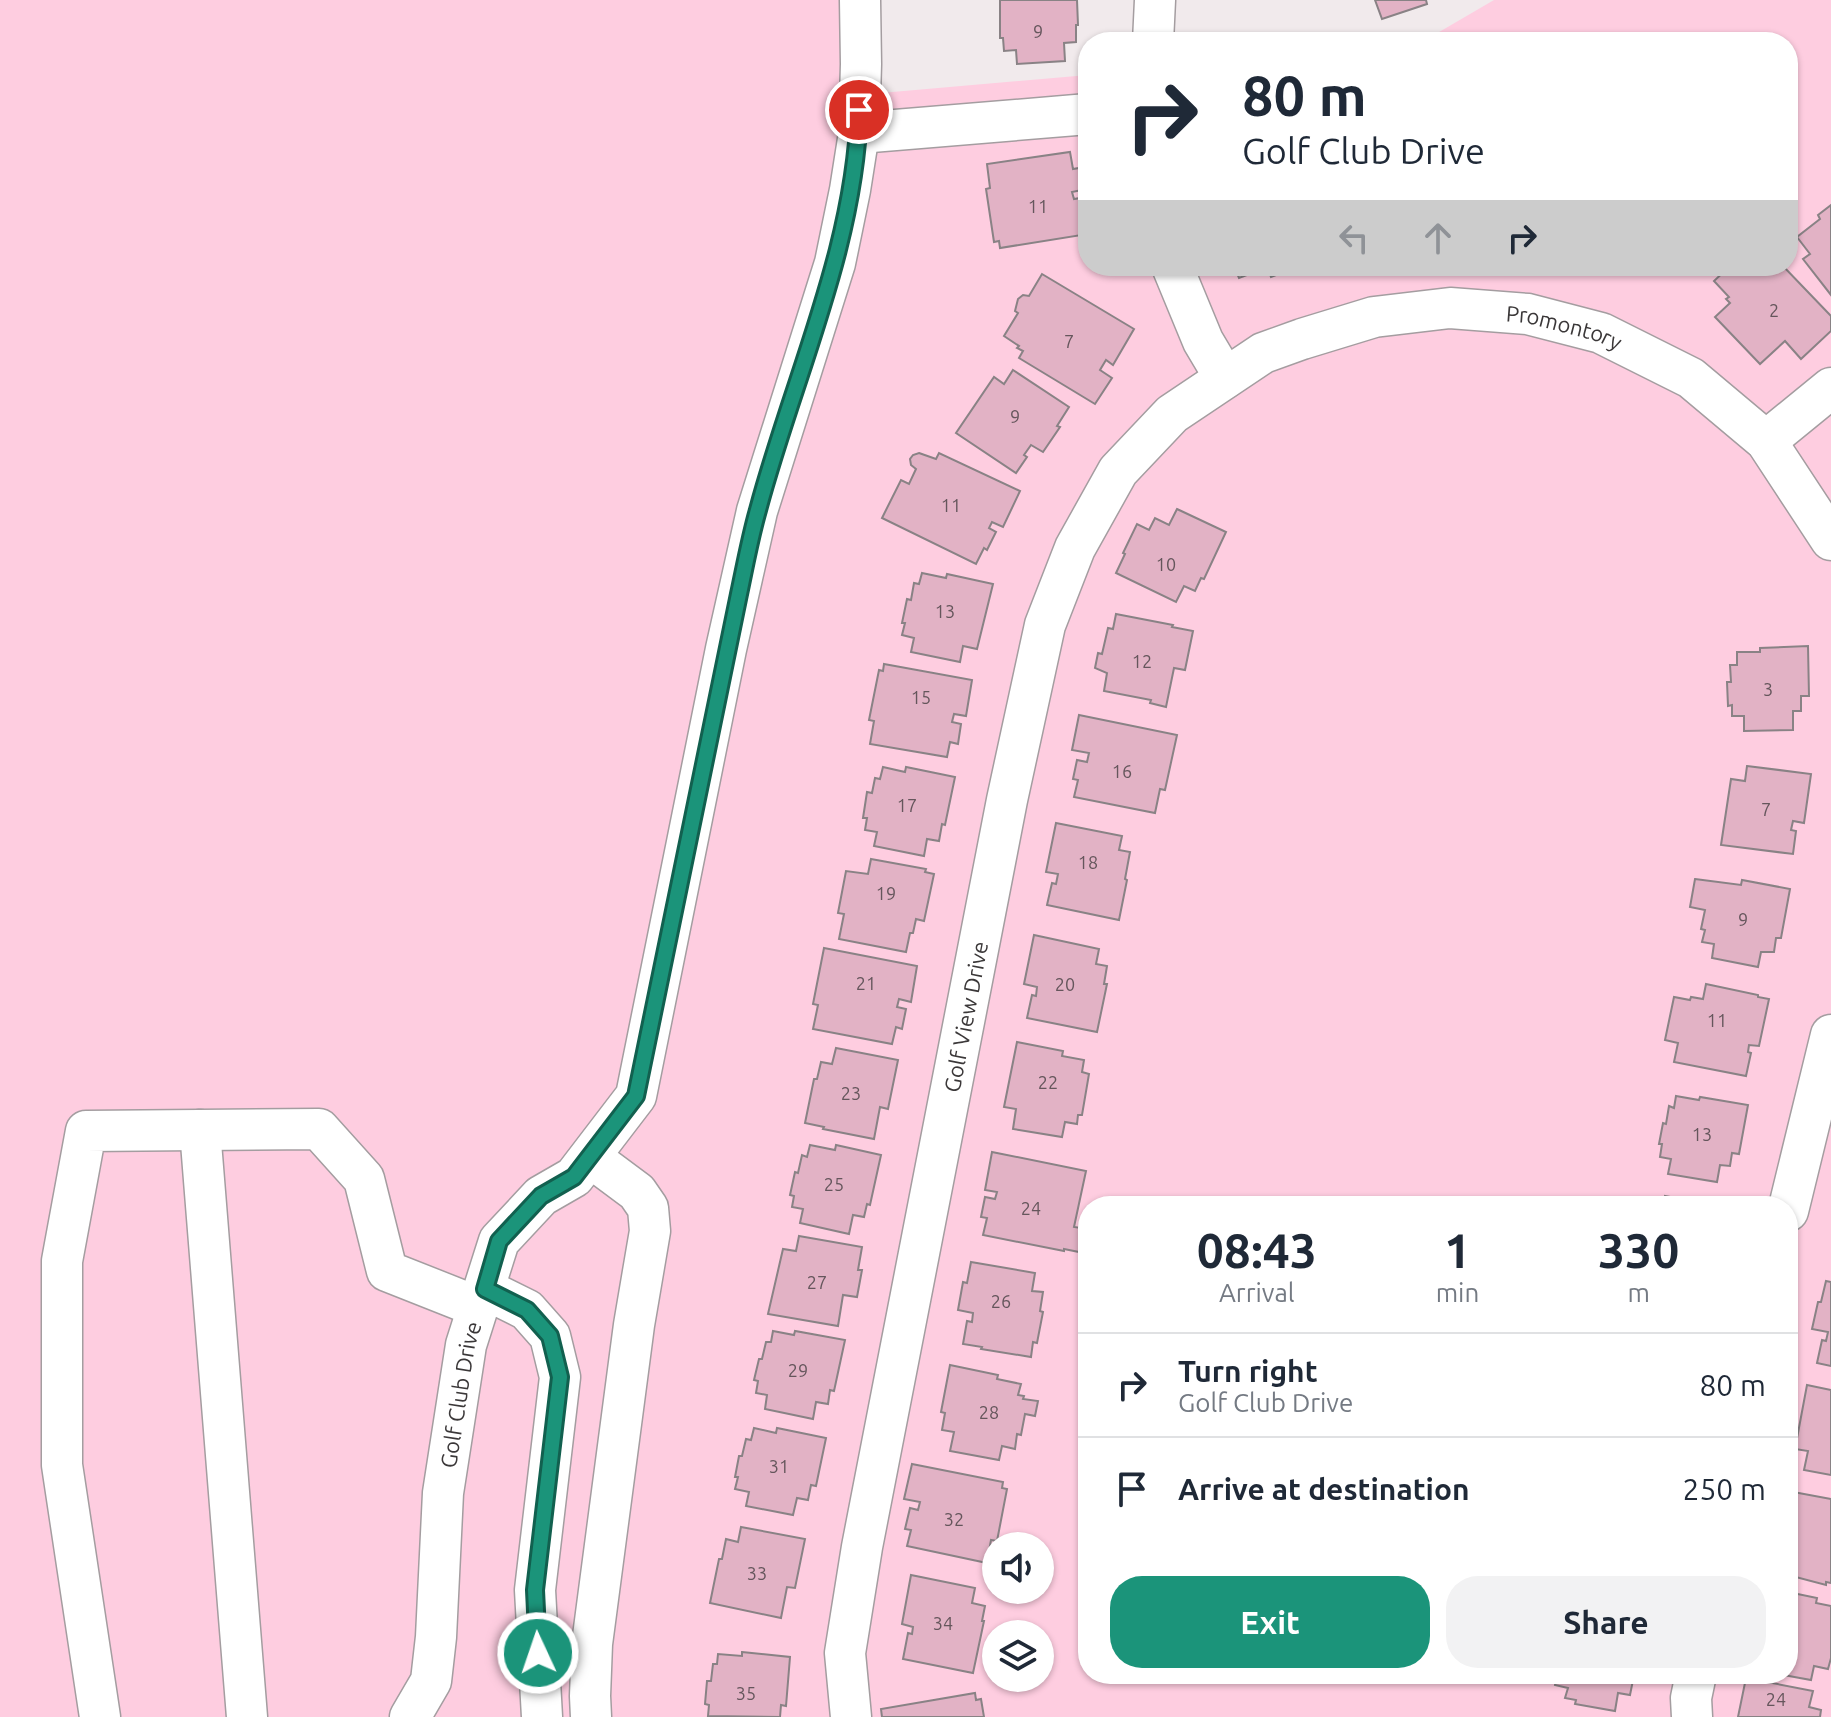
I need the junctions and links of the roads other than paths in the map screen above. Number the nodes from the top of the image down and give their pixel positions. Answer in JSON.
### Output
{"nodes":[{"id":1,"x":860,"y":0,"type":"edge"},
{"id":2,"x":1155,"y":0,"type":"edge"},
{"id":3,"x":1153,"y":32,"type":"edge"},
{"id":4,"x":1078,"y":115,"type":"edge"},
{"id":5,"x":859,"y":133,"type":"junction"},
{"id":6,"x":1176,"y":276,"type":"edge"},
{"id":7,"x":1225,"y":378,"type":"junction"},
{"id":8,"x":1831,"y":388,"type":"edge"},
{"id":9,"x":1766,"y":441,"type":"junction"},
{"id":10,"x":1831,"y":540,"type":"edge"},
{"id":11,"x":1831,"y":1035,"type":"edge"},
{"id":12,"x":200,"y":1130,"type":"junction"},
{"id":13,"x":590,"y":1157,"type":"junction"},
{"id":14,"x":1792,"y":1196,"type":"edge"},
{"id":15,"x":481,"y":1298,"type":"junction"},
{"id":16,"x":1694,"y":1684,"type":"edge"},
{"id":17,"x":418,"y":1713,"type":"edge"},
{"id":18,"x":100,"y":1717,"type":"edge"},
{"id":19,"x":247,"y":1717,"type":"edge"},
{"id":20,"x":542,"y":1717,"type":"edge"},
{"id":21,"x":591,"y":1717,"type":"edge"},
{"id":22,"x":851,"y":1717,"type":"edge"},
{"id":23,"x":1692,"y":1717,"type":"edge"}],
"edges":[{"from":1,"to":5,"type":"street","name":"Golf Club Drive"},
{"from":2,"to":3,"type":"street"},
{"from":4,"to":5,"type":"street"},
{"from":5,"to":13,"type":"street","name":"Golf Club Drive"},
{"from":6,"to":7,"type":"street"},
{"from":7,"to":9,"type":"street","name":"Promontory"},
{"from":7,"to":22,"type":"street","name":"Golf View Drive"},
{"from":8,"to":9,"type":"street"},
{"from":9,"to":10,"type":"street","name":"Promontory"},
{"from":11,"to":14,"type":"street"},
{"from":12,"to":15,"type":"street"},
{"from":12,"to":18,"type":"street"},
{"from":12,"to":19,"type":"street"},
{"from":13,"to":15,"type":"street","name":"Golf Club Drive"},
{"from":13,"to":21,"type":"street"},
{"from":15,"to":17,"type":"street","name":"Golf Club Drive"},
{"from":15,"to":20,"type":"street"},
{"from":16,"to":23,"type":"street"}]}
